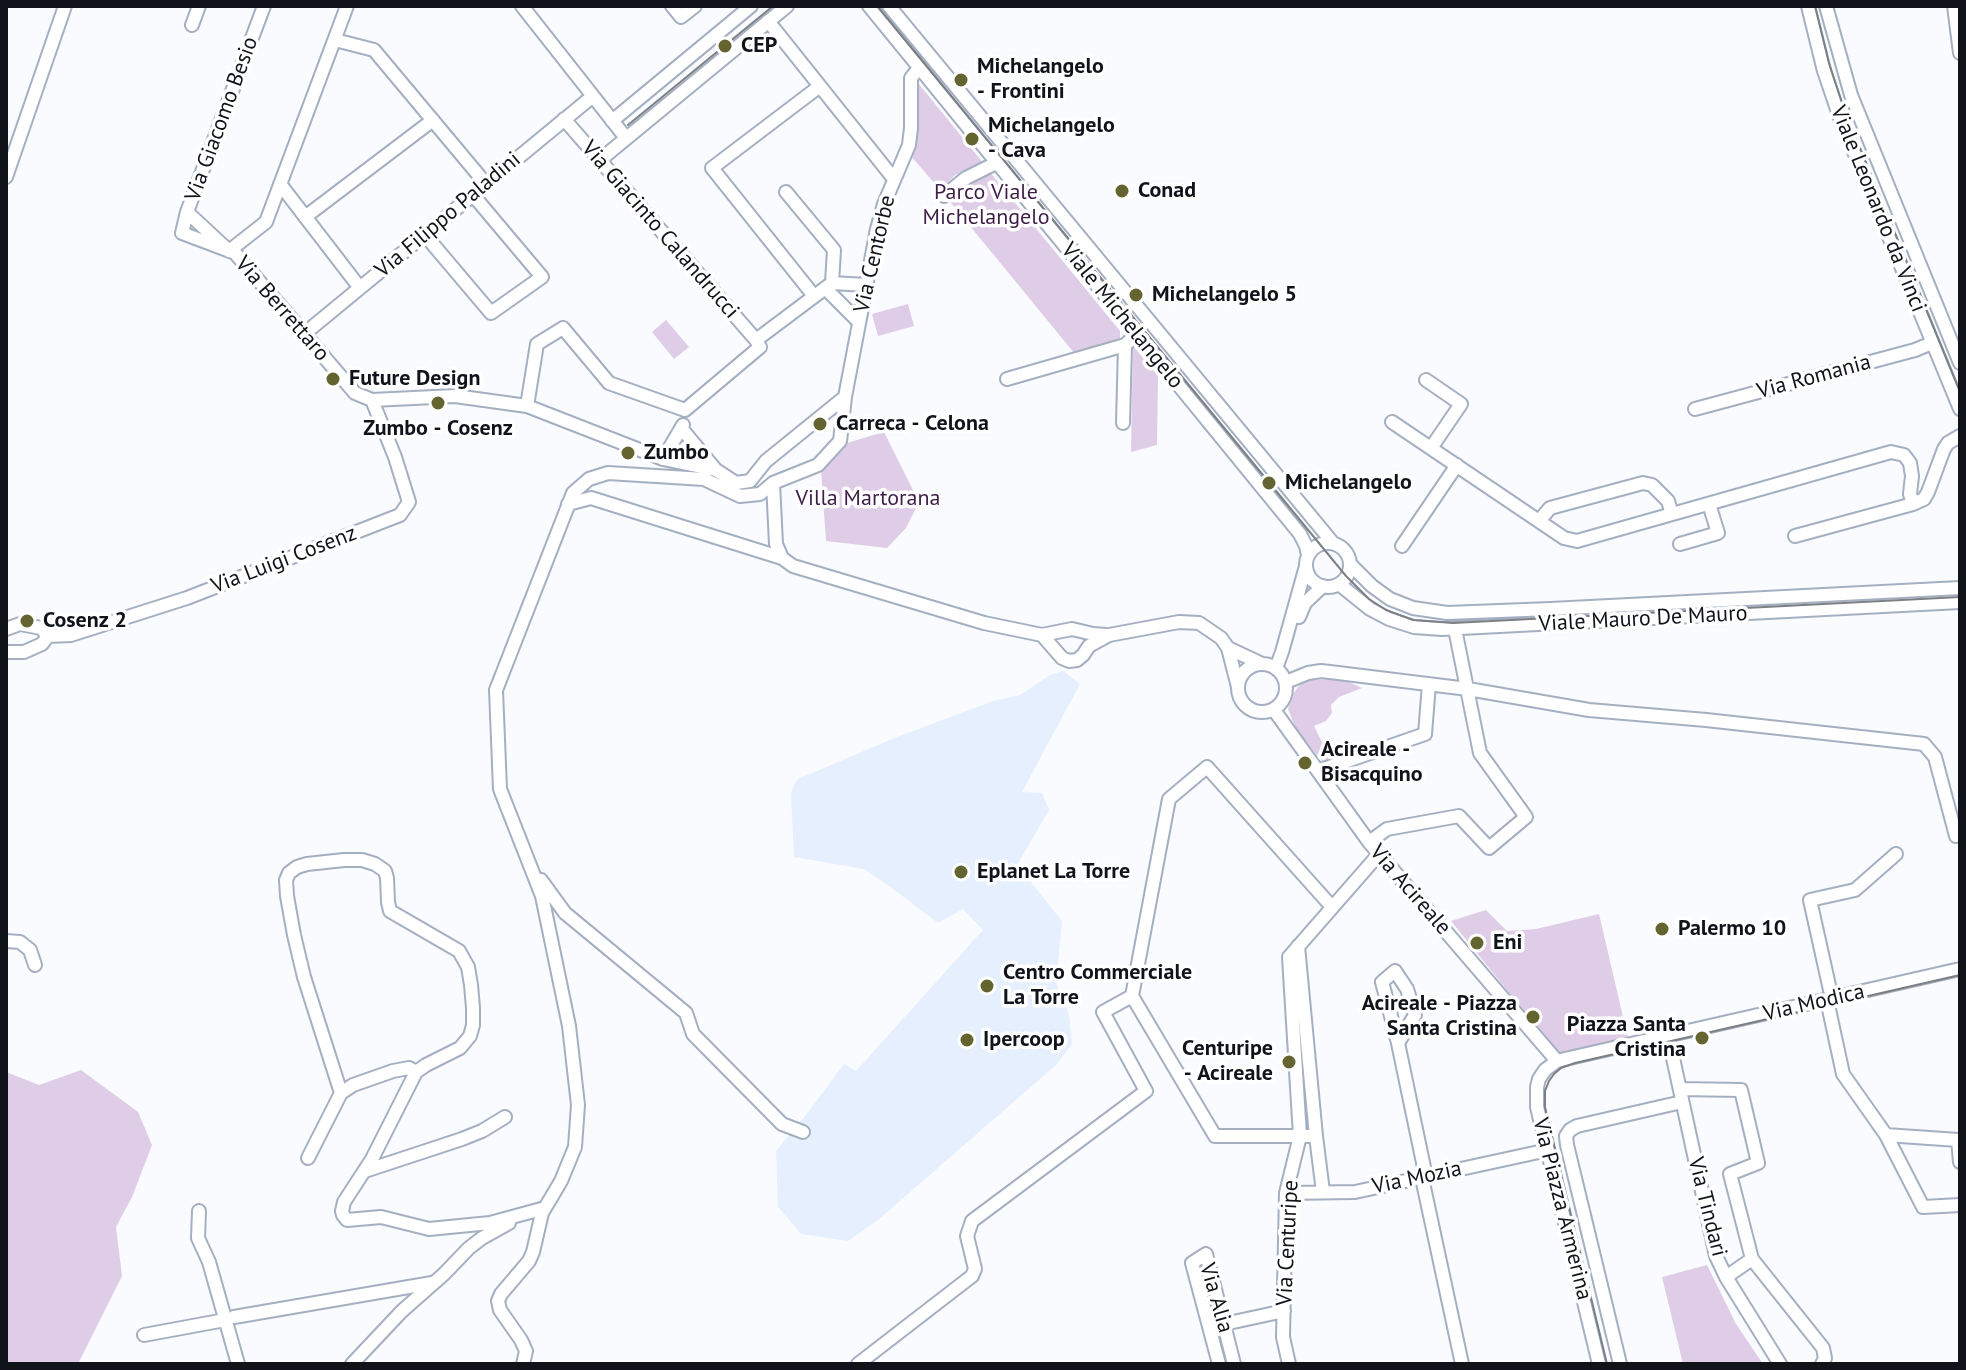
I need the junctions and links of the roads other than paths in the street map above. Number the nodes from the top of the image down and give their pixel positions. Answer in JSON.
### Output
{"nodes":[{"id":1,"x":65,"y":6,"type":"edge"},
{"id":2,"x":199,"y":6,"type":"edge"},
{"id":3,"x":264,"y":6,"type":"edge"},
{"id":4,"x":347,"y":6,"type":"edge"},
{"id":5,"x":522,"y":6,"type":"edge"},
{"id":6,"x":672,"y":6,"type":"edge"},
{"id":7,"x":695,"y":6,"type":"edge"},
{"id":8,"x":787,"y":6,"type":"edge"},
{"id":9,"x":869,"y":6,"type":"edge"},
{"id":10,"x":889,"y":6,"type":"edge"},
{"id":11,"x":1808,"y":6,"type":"edge"},
{"id":12,"x":1826,"y":6,"type":"edge"},
{"id":13,"x":1954,"y":6,"type":"edge"},
{"id":14,"x":748,"y":7,"type":"edge"},
{"id":15,"x":768,"y":21,"type":"junction"},
{"id":16,"x":192,"y":25,"type":"dead end"},
{"id":17,"x":335,"y":40,"type":"junction"},
{"id":18,"x":1960,"y":53,"type":"edge"},
{"id":19,"x":919,"y":68,"type":"junction"},
{"id":20,"x":820,"y":86,"type":"junction"},
{"id":21,"x":593,"y":96,"type":"junction"},
{"id":22,"x":564,"y":119,"type":"junction"},
{"id":23,"x":433,"y":120,"type":"junction"},
{"id":24,"x":612,"y":121,"type":"junction"},
{"id":25,"x":626,"y":138,"type":"junction"},
{"id":26,"x":600,"y":160,"type":"junction"},
{"id":27,"x":996,"y":163,"type":"junction"},
{"id":28,"x":6,"y":177,"type":"edge"},
{"id":29,"x":894,"y":179,"type":"junction"},
{"id":30,"x":280,"y":184,"type":"junction"},
{"id":31,"x":486,"y":184,"type":"junction"},
{"id":32,"x":786,"y":192,"type":"dead end"},
{"id":33,"x":473,"y":195,"type":"junction"},
{"id":34,"x":944,"y":196,"type":"dead end"},
{"id":35,"x":292,"y":200,"type":"junction"},
{"id":36,"x":187,"y":212,"type":"junction"},
{"id":37,"x":305,"y":217,"type":"junction"},
{"id":38,"x":266,"y":222,"type":"junction"},
{"id":39,"x":182,"y":233,"type":"joint"},
{"id":40,"x":425,"y":235,"type":"junction"},
{"id":41,"x":229,"y":251,"type":"junction"},
{"id":42,"x":1916,"y":254,"type":"junction"},
{"id":43,"x":1899,"y":262,"type":"junction"},
{"id":44,"x":866,"y":285,"type":"junction"},
{"id":45,"x":360,"y":288,"type":"junction"},
{"id":46,"x":824,"y":289,"type":"junction"},
{"id":47,"x":859,"y":322,"type":"junction"},
{"id":48,"x":304,"y":334,"type":"junction"},
{"id":49,"x":1137,"y":334,"type":"junction"},
{"id":50,"x":756,"y":340,"type":"junction"},
{"id":51,"x":1932,"y":343,"type":"junction"},
{"id":52,"x":1125,"y":345,"type":"junction"},
{"id":53,"x":1960,"y":363,"type":"edge"},
{"id":54,"x":1007,"y":379,"type":"dead end"},
{"id":55,"x":1426,"y":380,"type":"dead end"},
{"id":56,"x":845,"y":397,"type":"junction"},
{"id":57,"x":372,"y":400,"type":"junction"},
{"id":58,"x":527,"y":406,"type":"junction"},
{"id":59,"x":1695,"y":409,"type":"dead end"},
{"id":60,"x":1960,"y":409,"type":"edge"},
{"id":61,"x":685,"y":410,"type":"junction"},
{"id":62,"x":1392,"y":422,"type":"dead end"},
{"id":63,"x":1123,"y":423,"type":"dead end"},
{"id":64,"x":682,"y":429,"type":"junction"},
{"id":65,"x":1960,"y":436,"type":"edge"},
{"id":66,"x":1431,"y":448,"type":"junction"},
{"id":67,"x":663,"y":459,"type":"junction"},
{"id":68,"x":1457,"y":465,"type":"junction"},
{"id":69,"x":716,"y":470,"type":"junction"},
{"id":70,"x":773,"y":483,"type":"junction"},
{"id":71,"x":568,"y":504,"type":"junction"},
{"id":72,"x":1709,"y":504,"type":"junction"},
{"id":73,"x":1913,"y":504,"type":"junction"},
{"id":74,"x":1672,"y":514,"type":"junction"},
{"id":75,"x":1539,"y":521,"type":"junction"},
{"id":76,"x":1795,"y":536,"type":"dead end"},
{"id":77,"x":1333,"y":543,"type":"junction"},
{"id":78,"x":1680,"y":544,"type":"dead end"},
{"id":79,"x":1402,"y":546,"type":"dead end"},
{"id":80,"x":782,"y":558,"type":"junction"},
{"id":81,"x":1307,"y":561,"type":"junction"},
{"id":82,"x":1350,"y":564,"type":"junction"},
{"id":83,"x":1339,"y":584,"type":"junction"},
{"id":84,"x":1323,"y":586,"type":"junction"},
{"id":85,"x":1960,"y":588,"type":"edge"},
{"id":86,"x":1960,"y":602,"type":"edge"},
{"id":87,"x":6,"y":629,"type":"edge"},
{"id":88,"x":1455,"y":629,"type":"junction"},
{"id":89,"x":1064,"y":630,"type":"junction"},
{"id":90,"x":1079,"y":631,"type":"junction"},
{"id":91,"x":1042,"y":635,"type":"junction"},
{"id":92,"x":1109,"y":635,"type":"junction"},
{"id":93,"x":48,"y":636,"type":"junction"},
{"id":94,"x":1228,"y":648,"type":"junction"},
{"id":95,"x":6,"y":652,"type":"edge"},
{"id":96,"x":1058,"y":652,"type":"junction"},
{"id":97,"x":1083,"y":655,"type":"junction"},
{"id":98,"x":1262,"y":664,"type":"junction"},
{"id":99,"x":1281,"y":674,"type":"junction"},
{"id":100,"x":1429,"y":684,"type":"junction"},
{"id":101,"x":1238,"y":687,"type":"junction"},
{"id":102,"x":1468,"y":689,"type":"junction"},
{"id":103,"x":1274,"y":710,"type":"junction"},
{"id":104,"x":1318,"y":771,"type":"junction"},
{"id":105,"x":1960,"y":835,"type":"edge"},
{"id":106,"x":1369,"y":842,"type":"junction"},
{"id":107,"x":1379,"y":854,"type":"junction"},
{"id":108,"x":1896,"y":854,"type":"dead end"},
{"id":109,"x":529,"y":864,"type":"junction"},
{"id":110,"x":1332,"y":907,"type":"junction"},
{"id":111,"x":6,"y":941,"type":"edge"},
{"id":112,"x":1298,"y":946,"type":"junction"},
{"id":113,"x":35,"y":965,"type":"dead end"},
{"id":114,"x":1960,"y":969,"type":"edge"},
{"id":115,"x":1132,"y":996,"type":"junction"},
{"id":116,"x":1829,"y":999,"type":"junction"},
{"id":117,"x":1668,"y":1035,"type":"junction"},
{"id":118,"x":1398,"y":1043,"type":"junction"},
{"id":119,"x":1557,"y":1061,"type":"junction"},
{"id":120,"x":416,"y":1072,"type":"junction"},
{"id":121,"x":341,"y":1093,"type":"junction"},
{"id":122,"x":1681,"y":1095,"type":"junction"},
{"id":123,"x":505,"y":1117,"type":"dead end"},
{"id":124,"x":803,"y":1132,"type":"dead end"},
{"id":125,"x":1886,"y":1135,"type":"junction"},
{"id":126,"x":1300,"y":1136,"type":"junction"},
{"id":127,"x":1316,"y":1136,"type":"junction"},
{"id":128,"x":1548,"y":1150,"type":"junction"},
{"id":129,"x":308,"y":1158,"type":"dead end"},
{"id":130,"x":1960,"y":1162,"type":"edge"},
{"id":131,"x":365,"y":1171,"type":"junction"},
{"id":132,"x":1424,"y":1177,"type":"junction"},
{"id":133,"x":1323,"y":1192,"type":"junction"},
{"id":134,"x":1286,"y":1193,"type":"junction"},
{"id":135,"x":1960,"y":1205,"type":"edge"},
{"id":136,"x":545,"y":1208,"type":"junction"},
{"id":137,"x":199,"y":1211,"type":"dead end"},
{"id":138,"x":530,"y":1213,"type":"junction"},
{"id":139,"x":1752,"y":1259,"type":"junction"},
{"id":140,"x":1726,"y":1277,"type":"junction"},
{"id":141,"x":435,"y":1282,"type":"junction"},
{"id":142,"x":1284,"y":1311,"type":"junction"},
{"id":143,"x":229,"y":1318,"type":"junction"},
{"id":144,"x":1224,"y":1324,"type":"junction"},
{"id":145,"x":144,"y":1335,"type":"dead end"},
{"id":146,"x":238,"y":1364,"type":"edge"},
{"id":147,"x":352,"y":1364,"type":"edge"},
{"id":148,"x":523,"y":1364,"type":"edge"},
{"id":149,"x":858,"y":1364,"type":"edge"},
{"id":150,"x":1219,"y":1364,"type":"edge"},
{"id":151,"x":1234,"y":1364,"type":"edge"},
{"id":152,"x":1289,"y":1364,"type":"edge"},
{"id":153,"x":1462,"y":1364,"type":"edge"},
{"id":154,"x":1599,"y":1364,"type":"edge"},
{"id":155,"x":1620,"y":1364,"type":"edge"},
{"id":156,"x":1780,"y":1364,"type":"edge"},
{"id":157,"x":1822,"y":1364,"type":"edge"}],
"edges":[{"from":1,"to":28,"type":"street"},
{"from":2,"to":16,"type":"street"},
{"from":3,"to":36,"type":"street","name":"Via Giacomo Besio"},
{"from":4,"to":17,"type":"street"},
{"from":5,"to":21,"type":"street"},
{"from":6,"to":7,"type":"street"},
{"from":8,"to":15,"type":"street"},
{"from":9,"to":19,"type":"street","name":"Viale Michelangelo"},
{"from":10,"to":77,"type":"street","name":"Viale Michelangelo"},
{"from":11,"to":43,"type":"street","name":"Viale Leonardo da Vinci"},
{"from":12,"to":42,"type":"street","name":"Viale Leonardo da Vinci"},
{"from":13,"to":18,"type":"street"},
{"from":14,"to":24,"type":"street"},
{"from":15,"to":20,"type":"street"},
{"from":15,"to":25,"type":"street"},
{"from":17,"to":23,"type":"street"},
{"from":17,"to":30,"type":"street"},
{"from":19,"to":27,"type":"street","name":"Viale Michelangelo"},
{"from":19,"to":29,"type":"street","name":"Via Centorbe"},
{"from":20,"to":29,"type":"street"},
{"from":20,"to":46,"type":"street"},
{"from":21,"to":22,"type":"street","name":"Via Filippo Paladini"},
{"from":21,"to":24,"type":"street"},
{"from":22,"to":26,"type":"street","name":"Via Giacinto Calandrucci"},
{"from":22,"to":31,"type":"street","name":"Via Filippo Paladini"},
{"from":23,"to":31,"type":"street"},
{"from":23,"to":37,"type":"street"},
{"from":24,"to":25,"type":"street"},
{"from":25,"to":26,"type":"street"},
{"from":26,"to":50,"type":"street","name":"Via Giacinto Calandrucci"},
{"from":27,"to":34,"type":"street"},
{"from":27,"to":49,"type":"street","name":"Viale Michelangelo"},
{"from":29,"to":44,"type":"street","name":"Via Centorbe"},
{"from":30,"to":35,"type":"street"},
{"from":30,"to":38,"type":"street"},
{"from":31,"to":33,"type":"street","name":"Via Filippo Paladini"},
{"from":32,"to":46,"type":"street"},
{"from":33,"to":40,"type":"street","name":"Via Filippo Paladini"},
{"from":33,"to":40,"type":"street"},
{"from":35,"to":37,"type":"street"},
{"from":35,"to":38,"type":"street"},
{"from":36,"to":39,"type":"street","name":"Via Giacomo Besio"},
{"from":36,"to":41,"type":"street"},
{"from":37,"to":45,"type":"street"},
{"from":38,"to":41,"type":"street"},
{"from":39,"to":41,"type":"street","name":"Via Berrettaro"},
{"from":40,"to":45,"type":"street","name":"Via Filippo Paladini"},
{"from":41,"to":48,"type":"street","name":"Via Berrettaro"},
{"from":42,"to":43,"type":"street"},
{"from":42,"to":53,"type":"street","name":"Viale Leonardo da Vinci"},
{"from":43,"to":51,"type":"street","name":"Viale Leonardo da Vinci"},
{"from":44,"to":46,"type":"street"},
{"from":44,"to":47,"type":"street","name":"Via Centorbe"},
{"from":45,"to":48,"type":"street","name":"Via Filippo Paladini"},
{"from":46,"to":47,"type":"street"},
{"from":46,"to":50,"type":"street"},
{"from":47,"to":56,"type":"street","name":"Via Centorbe"},
{"from":48,"to":57,"type":"street","name":"Via Berrettaro"},
{"from":49,"to":52,"type":"street"},
{"from":49,"to":81,"type":"street","name":"Viale Michelangelo"},
{"from":50,"to":61,"type":"street"},
{"from":51,"to":59,"type":"street","name":"Via Romania"},
{"from":51,"to":60,"type":"street","name":"Viale Leonardo da Vinci"},
{"from":52,"to":54,"type":"street"},
{"from":52,"to":63,"type":"street"},
{"from":55,"to":66,"type":"street"},
{"from":56,"to":69,"type":"street"},
{"from":56,"to":70,"type":"street","name":"Via Centorbe"},
{"from":57,"to":58,"type":"street"},
{"from":57,"to":93,"type":"street","name":"Via Luigi Cosenz"},
{"from":58,"to":61,"type":"street"},
{"from":58,"to":67,"type":"street"},
{"from":61,"to":64,"type":"street"},
{"from":62,"to":66,"type":"street"},
{"from":64,"to":67,"type":"street"},
{"from":64,"to":69,"type":"street"},
{"from":65,"to":73,"type":"street"},
{"from":66,"to":68,"type":"street"},
{"from":67,"to":69,"type":"street"},
{"from":68,"to":75,"type":"street"},
{"from":68,"to":79,"type":"street"},
{"from":70,"to":71,"type":"street","name":"Via Centorbe"},
{"from":70,"to":80,"type":"street"},
{"from":71,"to":80,"type":"street"},
{"from":71,"to":109,"type":"street"},
{"from":72,"to":73,"type":"street"},
{"from":72,"to":74,"type":"street"},
{"from":72,"to":78,"type":"street"},
{"from":73,"to":76,"type":"street"},
{"from":74,"to":75,"type":"street"},
{"from":74,"to":75,"type":"street"},
{"from":77,"to":81,"type":"street"},
{"from":77,"to":82,"type":"street"},
{"from":80,"to":91,"type":"street"},
{"from":81,"to":84,"type":"street"},
{"from":81,"to":99,"type":"street"},
{"from":82,"to":83,"type":"street"},
{"from":82,"to":85,"type":"street","name":"Viale Mauro De Mauro"},
{"from":83,"to":84,"type":"street"},
{"from":83,"to":88,"type":"street","name":"Viale Mauro De Mauro"},
{"from":84,"to":99,"type":"street"},
{"from":86,"to":88,"type":"street","name":"Viale Mauro De Mauro"},
{"from":87,"to":93,"type":"street","name":"Via Luigi Cosenz"},
{"from":88,"to":102,"type":"street"},
{"from":89,"to":90,"type":"street"},
{"from":89,"to":91,"type":"street"},
{"from":89,"to":96,"type":"street"},
{"from":90,"to":92,"type":"street"},
{"from":90,"to":97,"type":"street"},
{"from":91,"to":96,"type":"street"},
{"from":92,"to":94,"type":"street"},
{"from":92,"to":97,"type":"street"},
{"from":93,"to":95,"type":"street","name":"Via Luigi Cosenz"},
{"from":94,"to":98,"type":"street"},
{"from":94,"to":101,"type":"street"},
{"from":96,"to":97,"type":"street"},
{"from":98,"to":99,"type":"street"},
{"from":98,"to":101,"type":"street"},
{"from":99,"to":100,"type":"street"},
{"from":99,"to":103,"type":"street"},
{"from":100,"to":102,"type":"street"},
{"from":100,"to":104,"type":"street"},
{"from":101,"to":103,"type":"street"},
{"from":102,"to":105,"type":"street"},
{"from":102,"to":106,"type":"street"},
{"from":103,"to":104,"type":"street","name":"Via Acireale"},
{"from":104,"to":106,"type":"street","name":"Via Acireale"},
{"from":106,"to":107,"type":"street","name":"Via Acireale"},
{"from":107,"to":110,"type":"street"},
{"from":107,"to":119,"type":"street","name":"Via Acireale"},
{"from":108,"to":116,"type":"street"},
{"from":109,"to":124,"type":"street"},
{"from":109,"to":136,"type":"street"},
{"from":110,"to":112,"type":"street"},
{"from":110,"to":115,"type":"street"},
{"from":111,"to":113,"type":"street"},
{"from":112,"to":126,"type":"street","name":"Via Centuripe"},
{"from":112,"to":127,"type":"street"},
{"from":114,"to":116,"type":"street","name":"Via Modica"},
{"from":115,"to":126,"type":"street"},
{"from":115,"to":149,"type":"street"},
{"from":116,"to":117,"type":"street","name":"Via Modica"},
{"from":116,"to":125,"type":"street"},
{"from":117,"to":119,"type":"street"},
{"from":117,"to":122,"type":"street","name":"Via Tindari"},
{"from":118,"to":118,"type":"street"},
{"from":118,"to":132,"type":"street"},
{"from":119,"to":128,"type":"street","name":"Via Piazza Armerina"},
{"from":120,"to":121,"type":"street"},
{"from":120,"to":121,"type":"street"},
{"from":120,"to":131,"type":"street"},
{"from":121,"to":129,"type":"street"},
{"from":122,"to":139,"type":"street"},
{"from":122,"to":140,"type":"street","name":"Via Tindari"},
{"from":122,"to":155,"type":"street","name":"Via Piazza Armerina"},
{"from":123,"to":131,"type":"street"},
{"from":125,"to":130,"type":"street"},
{"from":125,"to":135,"type":"street"},
{"from":126,"to":127,"type":"street"},
{"from":126,"to":134,"type":"street","name":"Via Centuripe"},
{"from":127,"to":133,"type":"street"},
{"from":128,"to":132,"type":"street","name":"Via Mozia"},
{"from":128,"to":154,"type":"street","name":"Via Piazza Armerina"},
{"from":131,"to":138,"type":"street"},
{"from":132,"to":133,"type":"street","name":"Via Mozia"},
{"from":132,"to":153,"type":"street"},
{"from":133,"to":134,"type":"street","name":"Via Mozia"},
{"from":134,"to":142,"type":"street","name":"Via Centuripe"},
{"from":136,"to":138,"type":"street"},
{"from":136,"to":148,"type":"street"},
{"from":137,"to":143,"type":"street"},
{"from":138,"to":141,"type":"street"},
{"from":139,"to":140,"type":"street"},
{"from":139,"to":157,"type":"street"},
{"from":140,"to":156,"type":"street","name":"Via Tindari"},
{"from":141,"to":143,"type":"street"},
{"from":141,"to":147,"type":"street"},
{"from":142,"to":144,"type":"street"},
{"from":142,"to":152,"type":"street","name":"Via Centuripe"},
{"from":143,"to":145,"type":"street"},
{"from":143,"to":146,"type":"street"},
{"from":144,"to":150,"type":"street","name":"Via Alia"},
{"from":144,"to":151,"type":"street","name":"Via Alia"}]}
